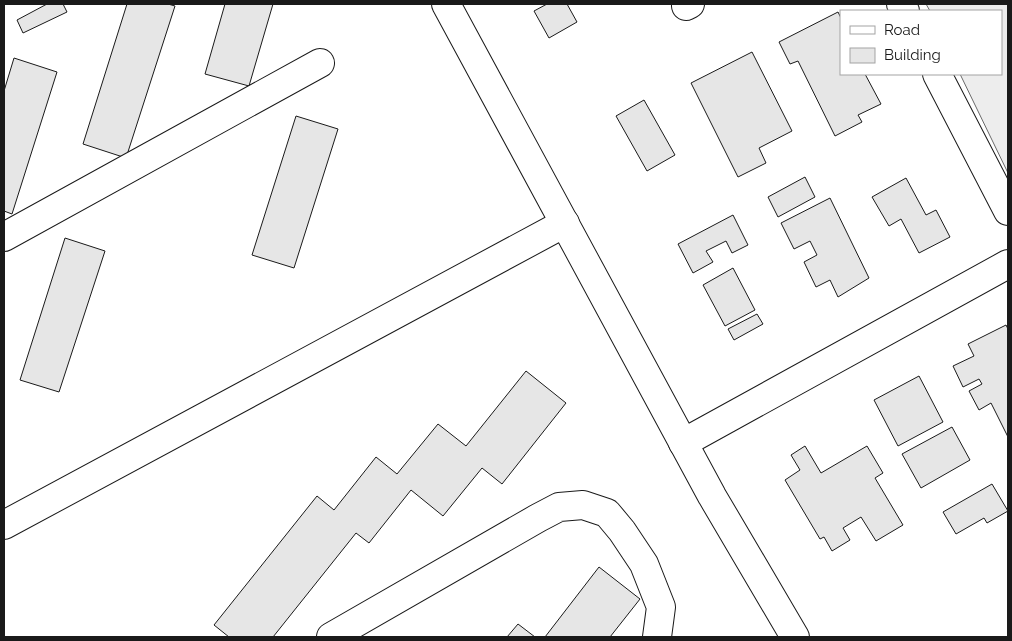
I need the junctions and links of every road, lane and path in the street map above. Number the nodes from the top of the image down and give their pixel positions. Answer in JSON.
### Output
{"nodes":[{"id":1,"x":446,"y":4,"type":"edge"},
{"id":2,"x":320,"y":63,"type":"dead end"},
{"id":3,"x":938,"y":75,"type":"edge"},
{"id":4,"x":1008,"y":211,"type":"edge"},
{"id":5,"x":565,"y":223,"type":"junction"},
{"id":6,"x":4,"y":237,"type":"edge"},
{"id":7,"x":1008,"y":264,"type":"edge"},
{"id":8,"x":683,"y":443,"type":"junction"},
{"id":9,"x":4,"y":525,"type":"edge"},
{"id":10,"x":331,"y":637,"type":"edge"},
{"id":11,"x":658,"y":637,"type":"edge"},
{"id":12,"x":795,"y":637,"type":"edge"}],
"edges":[{"from":1,"to":5,"type":"street"},
{"from":2,"to":6,"type":"street"},
{"from":3,"to":4,"type":"street"},
{"from":5,"to":8,"type":"street"},
{"from":5,"to":9,"type":"street"},
{"from":7,"to":8,"type":"street"},
{"from":8,"to":12,"type":"street"},
{"from":10,"to":11,"type":"street"}]}
